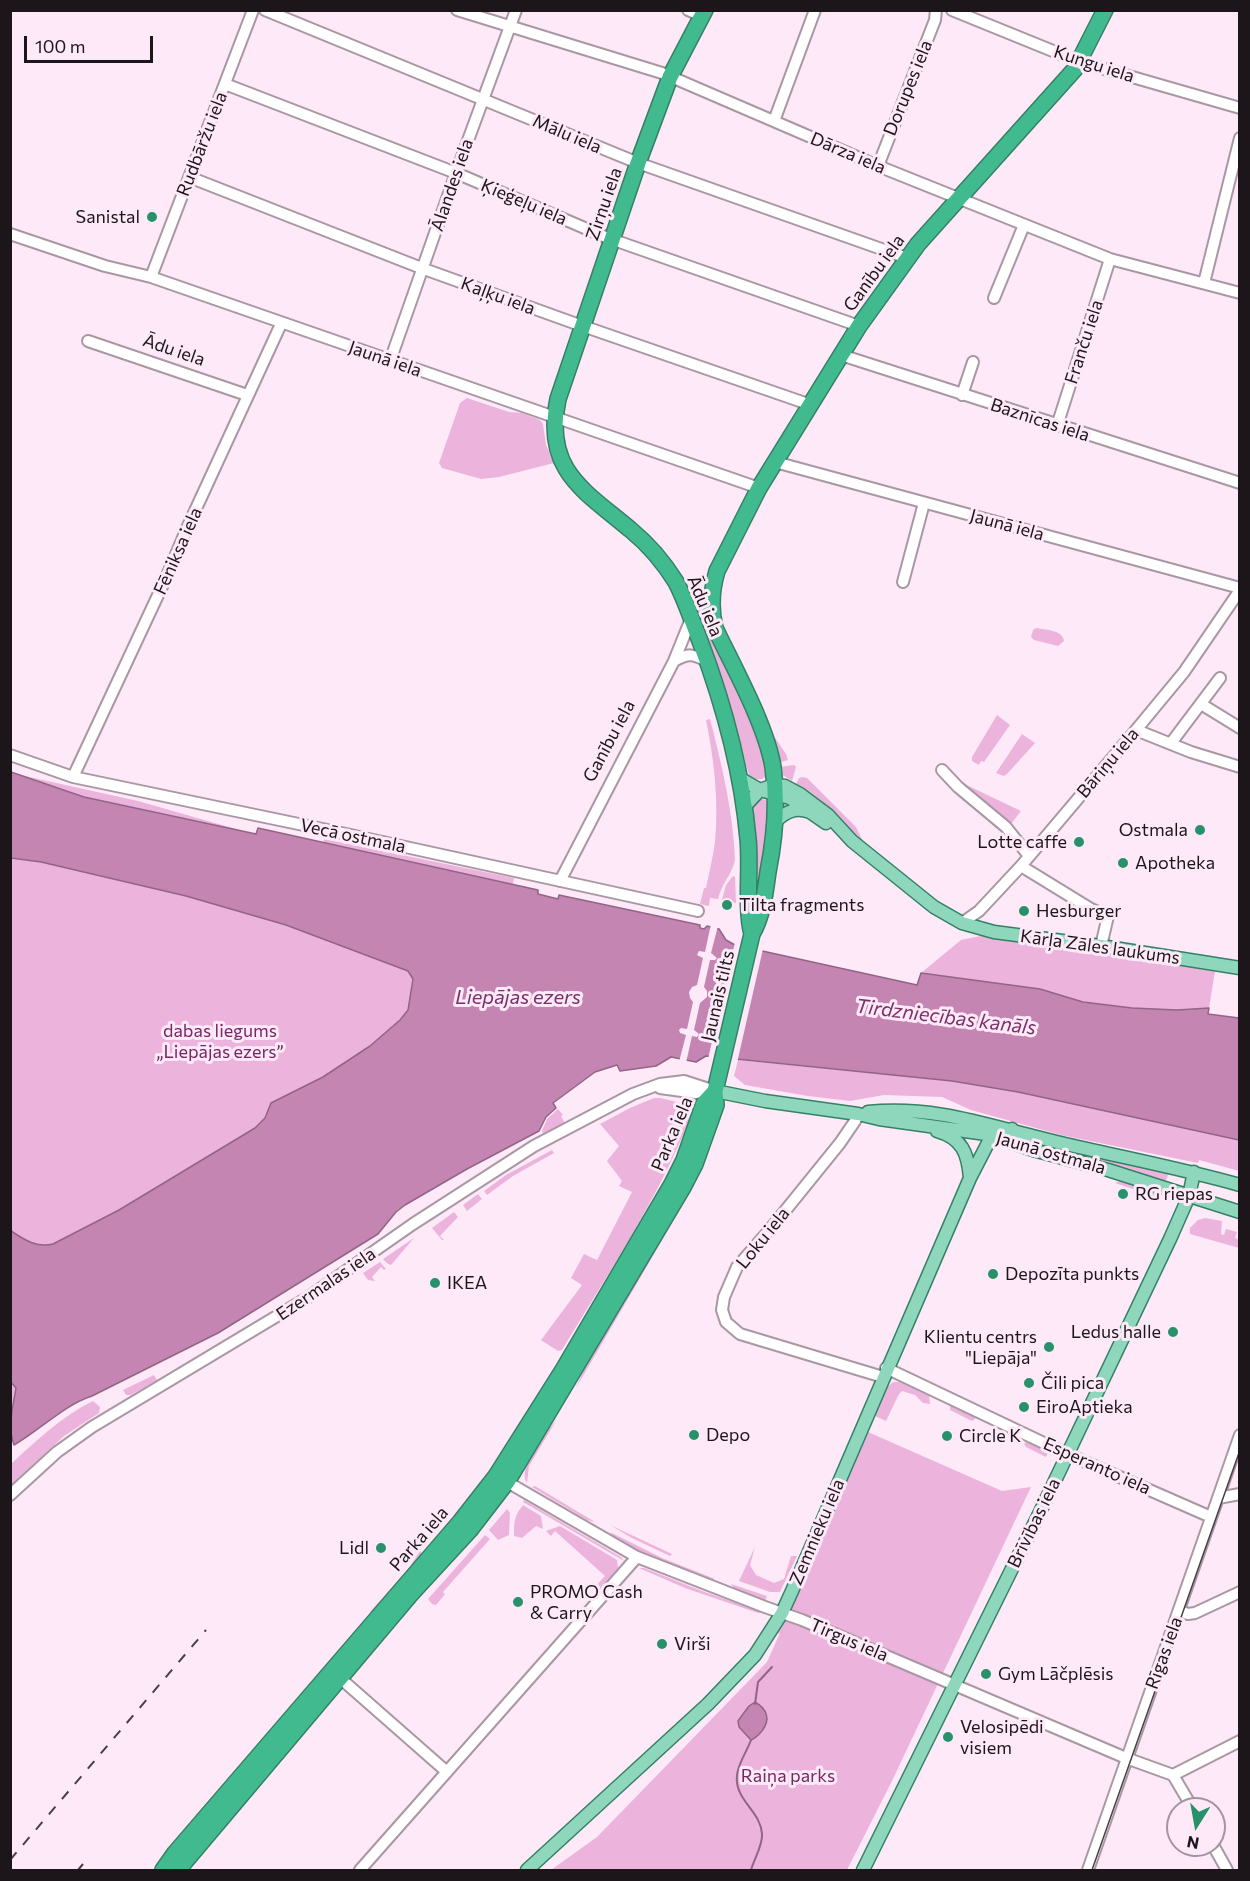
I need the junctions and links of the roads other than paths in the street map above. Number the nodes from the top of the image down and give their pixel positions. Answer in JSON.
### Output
{"nodes":[{"id":1,"x":253,"y":10,"type":"edge"},
{"id":2,"x":265,"y":10,"type":"edge"},
{"id":3,"x":457,"y":10,"type":"edge"},
{"id":4,"x":516,"y":10,"type":"edge"},
{"id":5,"x":815,"y":10,"type":"edge"},
{"id":6,"x":936,"y":10,"type":"edge"},
{"id":7,"x":952,"y":10,"type":"edge"},
{"id":8,"x":1106,"y":10,"type":"edge"},
{"id":9,"x":698,"y":12,"type":"edge"},
{"id":10,"x":508,"y":27,"type":"junction"},
{"id":11,"x":1080,"y":62,"type":"junction"},
{"id":12,"x":670,"y":77,"type":"junction"},
{"id":13,"x":225,"y":84,"type":"junction"},
{"id":14,"x":483,"y":99,"type":"junction"},
{"id":15,"x":1239,"y":108,"type":"edge"},
{"id":16,"x":774,"y":121,"type":"junction"},
{"id":17,"x":1239,"y":138,"type":"edge"},
{"id":18,"x":638,"y":163,"type":"junction"},
{"id":19,"x":878,"y":166,"type":"junction"},
{"id":20,"x":456,"y":173,"type":"junction"},
{"id":21,"x":189,"y":177,"type":"junction"},
{"id":22,"x":960,"y":198,"type":"junction"},
{"id":23,"x":1024,"y":225,"type":"junction"},
{"id":24,"x":10,"y":234,"type":"edge"},
{"id":25,"x":613,"y":239,"type":"junction"},
{"id":26,"x":907,"y":258,"type":"junction"},
{"id":27,"x":1110,"y":259,"type":"junction"},
{"id":28,"x":424,"y":268,"type":"junction"},
{"id":29,"x":151,"y":277,"type":"junction"},
{"id":30,"x":1204,"y":283,"type":"junction"},
{"id":31,"x":1239,"y":293,"type":"edge"},
{"id":32,"x":994,"y":298,"type":"dead end"},
{"id":33,"x":281,"y":324,"type":"junction"},
{"id":34,"x":582,"y":326,"type":"junction"},
{"id":35,"x":859,"y":326,"type":"junction"},
{"id":36,"x":88,"y":341,"type":"dead end"},
{"id":37,"x":841,"y":355,"type":"junction"},
{"id":38,"x":390,"y":361,"type":"junction"},
{"id":39,"x":973,"y":362,"type":"dead end"},
{"id":40,"x":247,"y":395,"type":"junction"},
{"id":41,"x":962,"y":395,"type":"junction"},
{"id":42,"x":810,"y":405,"type":"junction"},
{"id":43,"x":554,"y":416,"type":"junction"},
{"id":44,"x":1057,"y":426,"type":"junction"},
{"id":45,"x":775,"y":462,"type":"junction"},
{"id":46,"x":1239,"y":483,"type":"edge"},
{"id":47,"x":759,"y":488,"type":"junction"},
{"id":48,"x":924,"y":503,"type":"junction"},
{"id":49,"x":903,"y":582,"type":"dead end"},
{"id":50,"x":713,"y":586,"type":"joint"},
{"id":51,"x":1239,"y":589,"type":"edge"},
{"id":52,"x":691,"y":619,"type":"junction"},
{"id":53,"x":674,"y":661,"type":"junction"},
{"id":54,"x":707,"y":661,"type":"junction"},
{"id":55,"x":1220,"y":678,"type":"dead end"},
{"id":56,"x":1201,"y":704,"type":"junction"},
{"id":57,"x":1239,"y":728,"type":"edge"},
{"id":58,"x":1136,"y":730,"type":"junction"},
{"id":59,"x":1171,"y":743,"type":"junction"},
{"id":60,"x":10,"y":755,"type":"edge"},
{"id":61,"x":1239,"y":767,"type":"edge"},
{"id":62,"x":942,"y":770,"type":"dead end"},
{"id":63,"x":73,"y":777,"type":"junction"},
{"id":64,"x":741,"y":779,"type":"junction"},
{"id":65,"x":770,"y":790,"type":"junction"},
{"id":66,"x":745,"y":806,"type":"junction"},
{"id":67,"x":814,"y":814,"type":"junction"},
{"id":68,"x":776,"y":821,"type":"junction"},
{"id":69,"x":843,"y":832,"type":"junction"},
{"id":70,"x":1029,"y":856,"type":"junction"},
{"id":71,"x":1021,"y":866,"type":"junction"},
{"id":72,"x":560,"y":880,"type":"junction"},
{"id":73,"x":698,"y":911,"type":"dead end"},
{"id":74,"x":962,"y":923,"type":"junction"},
{"id":75,"x":752,"y":934,"type":"junction"},
{"id":76,"x":1101,"y":946,"type":"junction"},
{"id":77,"x":1239,"y":968,"type":"edge"},
{"id":78,"x":711,"y":1090,"type":"junction"},
{"id":79,"x":858,"y":1114,"type":"junction"},
{"id":80,"x":915,"y":1124,"type":"junction"},
{"id":81,"x":1012,"y":1130,"type":"junction"},
{"id":82,"x":997,"y":1138,"type":"junction"},
{"id":83,"x":1194,"y":1172,"type":"junction"},
{"id":84,"x":970,"y":1178,"type":"junction"},
{"id":85,"x":1239,"y":1185,"type":"edge"},
{"id":86,"x":1189,"y":1196,"type":"junction"},
{"id":87,"x":1239,"y":1212,"type":"edge"},
{"id":88,"x":885,"y":1372,"type":"junction"},
{"id":89,"x":1239,"y":1435,"type":"edge"},
{"id":90,"x":1067,"y":1454,"type":"junction"},
{"id":91,"x":502,"y":1479,"type":"junction"},
{"id":92,"x":1239,"y":1494,"type":"edge"},
{"id":93,"x":10,"y":1495,"type":"edge"},
{"id":94,"x":1218,"y":1498,"type":"junction"},
{"id":95,"x":1211,"y":1517,"type":"junction"},
{"id":96,"x":638,"y":1557,"type":"junction"},
{"id":97,"x":1239,"y":1592,"type":"edge"},
{"id":98,"x":1179,"y":1611,"type":"junction"},
{"id":99,"x":782,"y":1613,"type":"junction"},
{"id":100,"x":340,"y":1678,"type":"junction"},
{"id":101,"x":955,"y":1685,"type":"junction"},
{"id":102,"x":1239,"y":1741,"type":"edge"},
{"id":103,"x":1126,"y":1758,"type":"junction"},
{"id":104,"x":447,"y":1772,"type":"junction"},
{"id":105,"x":1173,"y":1774,"type":"junction"},
{"id":106,"x":1185,"y":1797,"type":"edge"},
{"id":107,"x":163,"y":1870,"type":"edge"},
{"id":108,"x":178,"y":1870,"type":"edge"},
{"id":109,"x":360,"y":1870,"type":"edge"},
{"id":110,"x":527,"y":1870,"type":"edge"},
{"id":111,"x":863,"y":1870,"type":"edge"},
{"id":112,"x":1088,"y":1870,"type":"edge"}],
"edges":[{"from":1,"to":13,"type":"street","name":"Rudbāržu iela"},
{"from":2,"to":14,"type":"street","name":"Mālu iela"},
{"from":3,"to":10,"type":"street","name":"Dārza iela"},
{"from":4,"to":10,"type":"street","name":"Ālandes iela"},
{"from":5,"to":16,"type":"street"},
{"from":6,"to":19,"type":"street","name":"Dorupes iela"},
{"from":7,"to":11,"type":"street","name":"Kungu iela"},
{"from":8,"to":11,"type":"highway","name":"Ganību iela"},
{"from":9,"to":12,"type":"highway","name":"Zirņu iela"},
{"from":10,"to":12,"type":"street","name":"Dārza iela"},
{"from":10,"to":14,"type":"street","name":"Ālandes iela"},
{"from":11,"to":15,"type":"street","name":"Kungu iela"},
{"from":11,"to":22,"type":"highway","name":"Ganību iela"},
{"from":12,"to":16,"type":"street","name":"Dārza iela"},
{"from":12,"to":18,"type":"highway","name":"Zirņu iela"},
{"from":13,"to":20,"type":"street","name":"Ķieģeļu iela"},
{"from":13,"to":21,"type":"street","name":"Rudbāržu iela"},
{"from":14,"to":18,"type":"street","name":"Mālu iela"},
{"from":14,"to":20,"type":"street","name":"Ālandes iela"},
{"from":16,"to":19,"type":"street","name":"Dārza iela"},
{"from":17,"to":30,"type":"street"},
{"from":18,"to":25,"type":"highway","name":"Zirņu iela"},
{"from":18,"to":26,"type":"street","name":"Mālu iela"},
{"from":19,"to":22,"type":"street","name":"Dārza iela"},
{"from":20,"to":25,"type":"street","name":"Ķieģeļu iela"},
{"from":20,"to":28,"type":"street","name":"Ālandes iela"},
{"from":21,"to":28,"type":"street","name":"Kaļķu iela"},
{"from":21,"to":29,"type":"street","name":"Rudbāržu iela"},
{"from":22,"to":23,"type":"street","name":"Dārza iela"},
{"from":22,"to":26,"type":"highway","name":"Ganību iela"},
{"from":23,"to":27,"type":"street","name":"Dārza iela"},
{"from":23,"to":32,"type":"street"},
{"from":24,"to":29,"type":"street","name":"Jaunā iela"},
{"from":25,"to":34,"type":"highway","name":"Zirņu iela"},
{"from":25,"to":35,"type":"street","name":"Ķieģeļu iela"},
{"from":26,"to":35,"type":"highway","name":"Ganību iela"},
{"from":27,"to":30,"type":"street","name":"Dārza iela"},
{"from":27,"to":44,"type":"street","name":"Franču iela"},
{"from":28,"to":34,"type":"street","name":"Kaļķu iela"},
{"from":28,"to":38,"type":"street","name":"Ālandes iela"},
{"from":29,"to":33,"type":"street","name":"Jaunā iela"},
{"from":30,"to":31,"type":"street","name":"Dārza iela"},
{"from":33,"to":38,"type":"street","name":"Jaunā iela"},
{"from":33,"to":40,"type":"street","name":"Fēniksa iela"},
{"from":34,"to":42,"type":"street","name":"Kaļķu iela"},
{"from":34,"to":43,"type":"highway","name":"Zirņu iela"},
{"from":35,"to":37,"type":"highway","name":"Ganību iela"},
{"from":36,"to":40,"type":"street","name":"Ādu iela"},
{"from":37,"to":41,"type":"street","name":"Baznīcas iela"},
{"from":37,"to":42,"type":"highway","name":"Ganību iela"},
{"from":38,"to":43,"type":"street","name":"Jaunā iela"},
{"from":39,"to":41,"type":"street"},
{"from":40,"to":63,"type":"street","name":"Fēniksa iela"},
{"from":41,"to":44,"type":"street","name":"Baznīcas iela"},
{"from":42,"to":45,"type":"highway","name":"Ganību iela"},
{"from":43,"to":47,"type":"street","name":"Jaunā iela"},
{"from":43,"to":52,"type":"highway","name":"Ādu iela"},
{"from":44,"to":46,"type":"street","name":"Baznīcas iela"},
{"from":45,"to":47,"type":"highway","name":"Ganību iela"},
{"from":45,"to":48,"type":"street","name":"Jaunā iela"},
{"from":47,"to":50,"type":"highway","name":"Ganību iela"},
{"from":48,"to":49,"type":"street"},
{"from":48,"to":51,"type":"street","name":"Jaunā iela"},
{"from":50,"to":65,"type":"highway","name":"Ādu iela"},
{"from":51,"to":58,"type":"street","name":"Bāriņu iela"},
{"from":52,"to":53,"type":"street","name":"Ganību iela"},
{"from":52,"to":54,"type":"highway","name":"Ādu iela"},
{"from":53,"to":54,"type":"street"},
{"from":53,"to":72,"type":"street","name":"Ganību iela"},
{"from":54,"to":64,"type":"highway","name":"Ādu iela"},
{"from":55,"to":56,"type":"street"},
{"from":56,"to":57,"type":"street"},
{"from":56,"to":59,"type":"street"},
{"from":58,"to":59,"type":"street"},
{"from":58,"to":70,"type":"street","name":"Bāriņu iela"},
{"from":59,"to":61,"type":"street"},
{"from":60,"to":63,"type":"street","name":"Vecā ostmala"},
{"from":62,"to":70,"type":"street"},
{"from":63,"to":72,"type":"street","name":"Vecā ostmala"},
{"from":64,"to":65,"type":"main road"},
{"from":64,"to":66,"type":"highway","name":"Ādu iela"},
{"from":65,"to":66,"type":"main road"},
{"from":65,"to":67,"type":"main road"},
{"from":65,"to":68,"type":"highway","name":"Ādu iela"},
{"from":65,"to":69,"type":"main road"},
{"from":66,"to":75,"type":"highway"},
{"from":67,"to":68,"type":"main road"},
{"from":67,"to":69,"type":"main road"},
{"from":68,"to":75,"type":"highway"},
{"from":69,"to":74,"type":"main road"},
{"from":70,"to":71,"type":"street","name":"Bāriņu iela"},
{"from":71,"to":74,"type":"street","name":"Bāriņu iela"},
{"from":71,"to":76,"type":"street"},
{"from":72,"to":73,"type":"street","name":"Vecā ostmala"},
{"from":74,"to":76,"type":"main road","name":"Kārļa Zāles laukums"},
{"from":75,"to":78,"type":"highway","name":"Jaunais tilts"},
{"from":76,"to":77,"type":"main road","name":"Kārļa Zāles laukums"},
{"from":78,"to":79,"type":"main road","name":"Jaunā ostmala"},
{"from":78,"to":91,"type":"highway","name":"Parka iela"},
{"from":78,"to":93,"type":"street","name":"Ezermalas iela"},
{"from":79,"to":80,"type":"main road","name":"Jaunā ostmala"},
{"from":79,"to":81,"type":"main road","name":"Jaunā ostmala"},
{"from":79,"to":88,"type":"street","name":"Loku iela"},
{"from":80,"to":82,"type":"main road","name":"Jaunā ostmala"},
{"from":80,"to":84,"type":"main road"},
{"from":81,"to":82,"type":"main road","name":"Zemnieku iela"},
{"from":81,"to":83,"type":"main road","name":"Jaunā ostmala"},
{"from":82,"to":84,"type":"main road","name":"Zemnieku iela"},
{"from":82,"to":86,"type":"main road","name":"Jaunā ostmala"},
{"from":83,"to":85,"type":"main road","name":"Jaunā ostmala"},
{"from":83,"to":86,"type":"main road","name":"Brīvības iela"},
{"from":84,"to":88,"type":"main road","name":"Zemnieku iela"},
{"from":86,"to":87,"type":"main road","name":"Jaunā ostmala"},
{"from":86,"to":90,"type":"main road","name":"Brīvības iela"},
{"from":88,"to":90,"type":"street","name":"Esperanto iela"},
{"from":88,"to":99,"type":"main road","name":"Zemnieku iela"},
{"from":89,"to":94,"type":"street","name":"Rīgas iela"},
{"from":90,"to":95,"type":"street","name":"Esperanto iela"},
{"from":90,"to":101,"type":"main road","name":"Brīvības iela"},
{"from":91,"to":96,"type":"street","name":"Tirgus iela"},
{"from":91,"to":100,"type":"highway","name":"Parka iela"},
{"from":91,"to":107,"type":"highway","name":"Parka iela"},
{"from":92,"to":94,"type":"street"},
{"from":94,"to":95,"type":"street","name":"Rīgas iela"},
{"from":95,"to":98,"type":"street","name":"Rīgas iela"},
{"from":96,"to":99,"type":"street","name":"Tirgus iela"},
{"from":96,"to":104,"type":"street"},
{"from":97,"to":98,"type":"street"},
{"from":98,"to":103,"type":"street","name":"Rīgas iela"},
{"from":99,"to":101,"type":"street","name":"Tirgus iela"},
{"from":99,"to":110,"type":"main road","name":"Zemnieku iela"},
{"from":100,"to":104,"type":"street"},
{"from":100,"to":108,"type":"highway","name":"Parka iela"},
{"from":101,"to":103,"type":"street","name":"Tirgus iela"},
{"from":101,"to":111,"type":"main road","name":"Brīvības iela"},
{"from":102,"to":105,"type":"street"},
{"from":103,"to":105,"type":"street","name":"Tirgus iela"},
{"from":103,"to":112,"type":"street","name":"Rīgas iela"},
{"from":104,"to":109,"type":"street"},
{"from":105,"to":106,"type":"street"}]}
